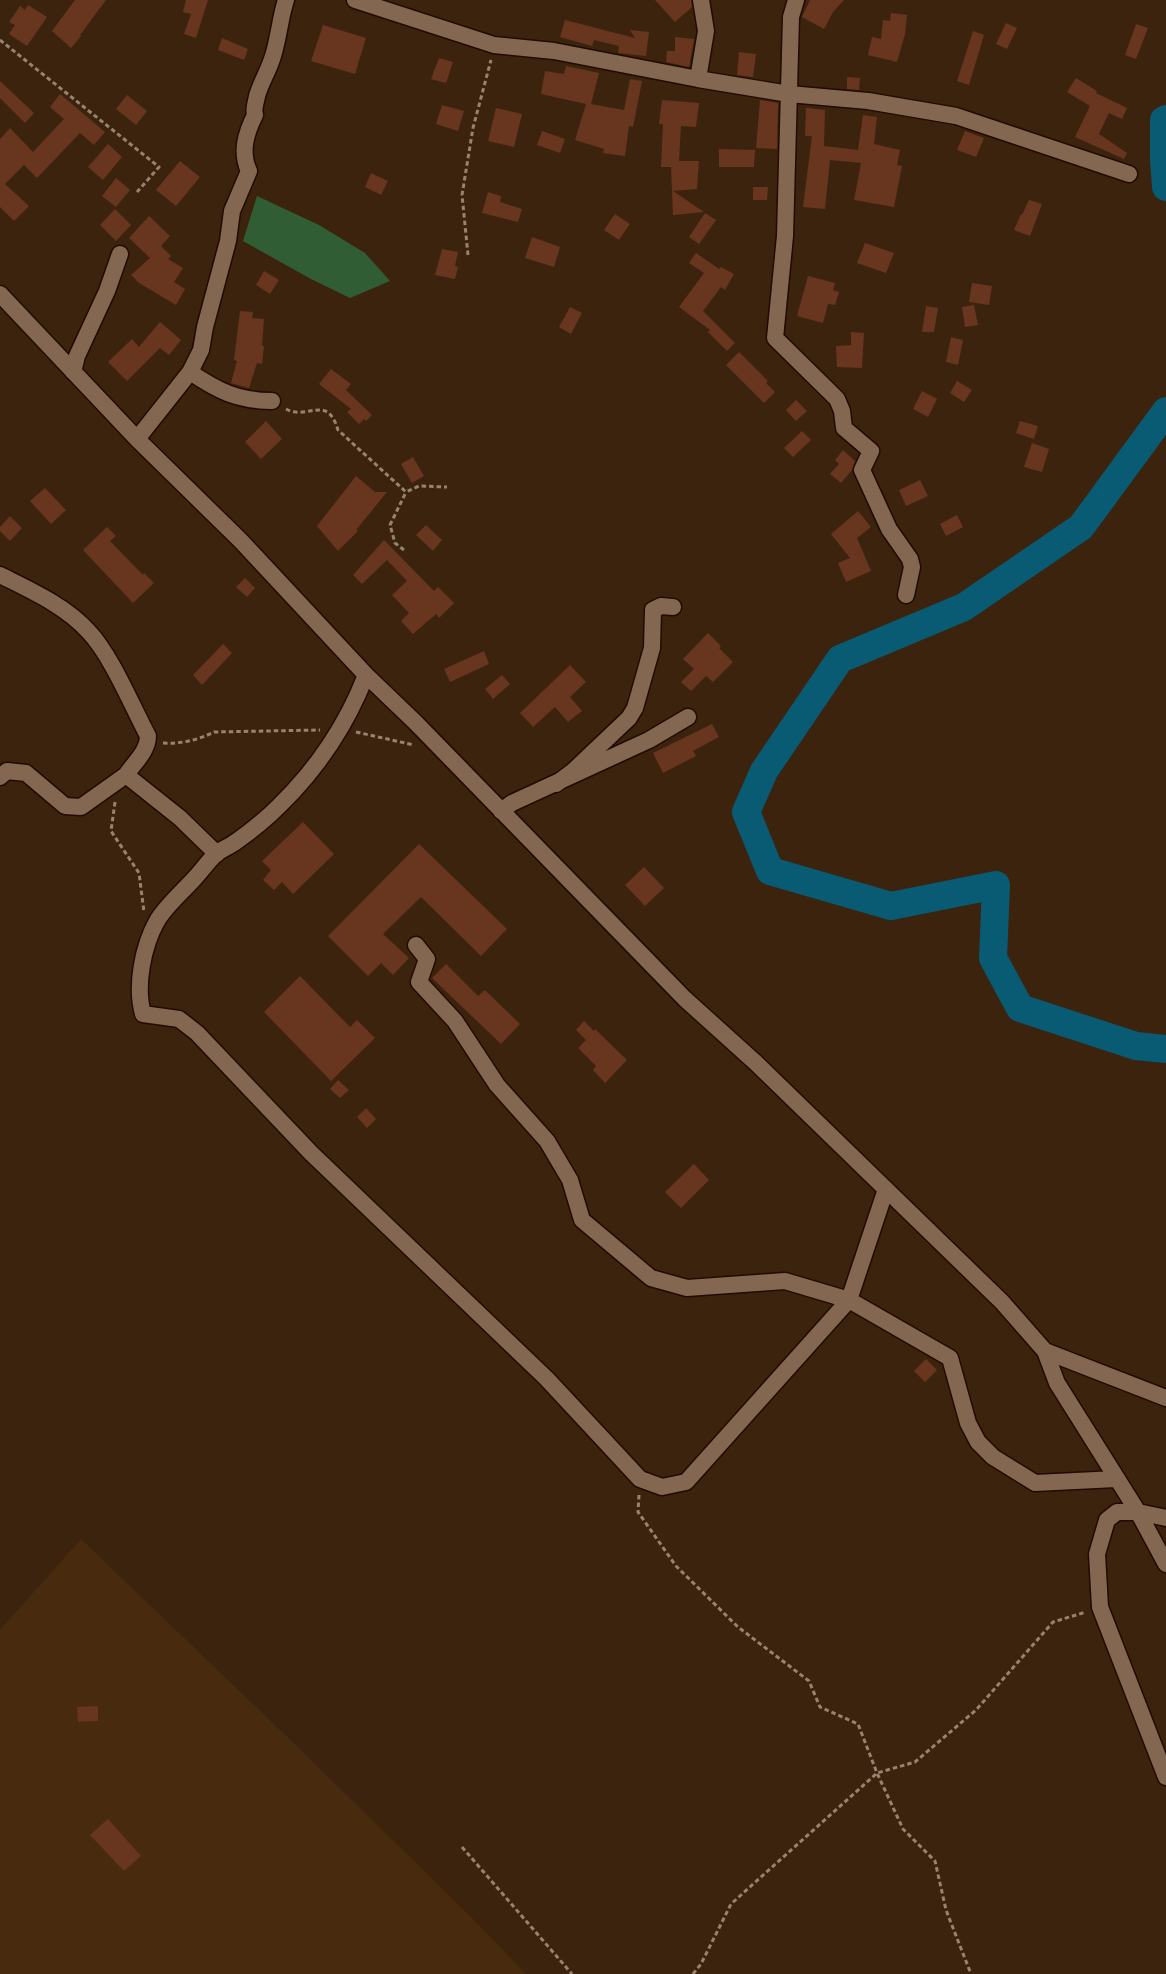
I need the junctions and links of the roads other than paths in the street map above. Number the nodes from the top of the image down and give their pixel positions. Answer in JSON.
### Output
{"nodes":[{"id":1,"x":286,"y":0,"type":"edge"},
{"id":2,"x":355,"y":0,"type":"edge"},
{"id":3,"x":701,"y":0,"type":"edge"},
{"id":4,"x":795,"y":0,"type":"edge"},
{"id":5,"x":698,"y":79,"type":"junction"},
{"id":6,"x":789,"y":94,"type":"junction"},
{"id":7,"x":1129,"y":174,"type":"dead end"},
{"id":8,"x":120,"y":254,"type":"dead end"},
{"id":9,"x":0,"y":294,"type":"edge"},
{"id":10,"x":73,"y":372,"type":"junction"},
{"id":11,"x":190,"y":372,"type":"junction"},
{"id":12,"x":272,"y":401,"type":"dead end"},
{"id":13,"x":137,"y":439,"type":"junction"},
{"id":14,"x":0,"y":575,"type":"edge"},
{"id":15,"x":906,"y":595,"type":"dead end"},
{"id":16,"x":673,"y":607,"type":"dead end"},
{"id":17,"x":366,"y":675,"type":"junction"},
{"id":18,"x":688,"y":717,"type":"dead end"},
{"id":19,"x":629,"y":718,"type":"junction"},
{"id":20,"x":649,"y":740,"type":"junction"},
{"id":21,"x":126,"y":775,"type":"junction"},
{"id":22,"x":0,"y":777,"type":"edge"},
{"id":23,"x":556,"y":784,"type":"junction"},
{"id":24,"x":501,"y":810,"type":"junction"},
{"id":25,"x":217,"y":854,"type":"junction"},
{"id":26,"x":416,"y":945,"type":"dead end"},
{"id":27,"x":886,"y":1189,"type":"junction"},
{"id":28,"x":849,"y":1300,"type":"junction"},
{"id":29,"x":1045,"y":1351,"type":"junction"},
{"id":30,"x":1166,"y":1398,"type":"edge"},
{"id":31,"x":1116,"y":1479,"type":"junction"},
{"id":32,"x":1138,"y":1512,"type":"junction"},
{"id":33,"x":1166,"y":1518,"type":"edge"},
{"id":34,"x":1166,"y":1563,"type":"edge"},
{"id":35,"x":1166,"y":1777,"type":"edge"}],
"edges":[{"from":1,"to":11,"type":"street"},
{"from":2,"to":5,"type":"street"},
{"from":3,"to":5,"type":"street"},
{"from":4,"to":6,"type":"street"},
{"from":5,"to":6,"type":"street"},
{"from":6,"to":7,"type":"street"},
{"from":6,"to":15,"type":"street"},
{"from":8,"to":10,"type":"street"},
{"from":9,"to":10,"type":"street"},
{"from":10,"to":13,"type":"street"},
{"from":11,"to":12,"type":"street"},
{"from":11,"to":13,"type":"street"},
{"from":13,"to":17,"type":"street"},
{"from":14,"to":21,"type":"street"},
{"from":16,"to":19,"type":"street"},
{"from":17,"to":24,"type":"street"},
{"from":17,"to":25,"type":"street"},
{"from":18,"to":20,"type":"street"},
{"from":19,"to":20,"type":"street"},
{"from":19,"to":23,"type":"street"},
{"from":20,"to":23,"type":"street"},
{"from":21,"to":22,"type":"street"},
{"from":21,"to":25,"type":"street"},
{"from":23,"to":24,"type":"street"},
{"from":24,"to":27,"type":"street"},
{"from":25,"to":28,"type":"street"},
{"from":26,"to":28,"type":"street"},
{"from":27,"to":28,"type":"street"},
{"from":27,"to":29,"type":"street"},
{"from":28,"to":31,"type":"street"},
{"from":29,"to":30,"type":"street"},
{"from":29,"to":31,"type":"street"},
{"from":31,"to":32,"type":"street"},
{"from":32,"to":33,"type":"street"},
{"from":32,"to":34,"type":"street"},
{"from":32,"to":35,"type":"street"}]}
